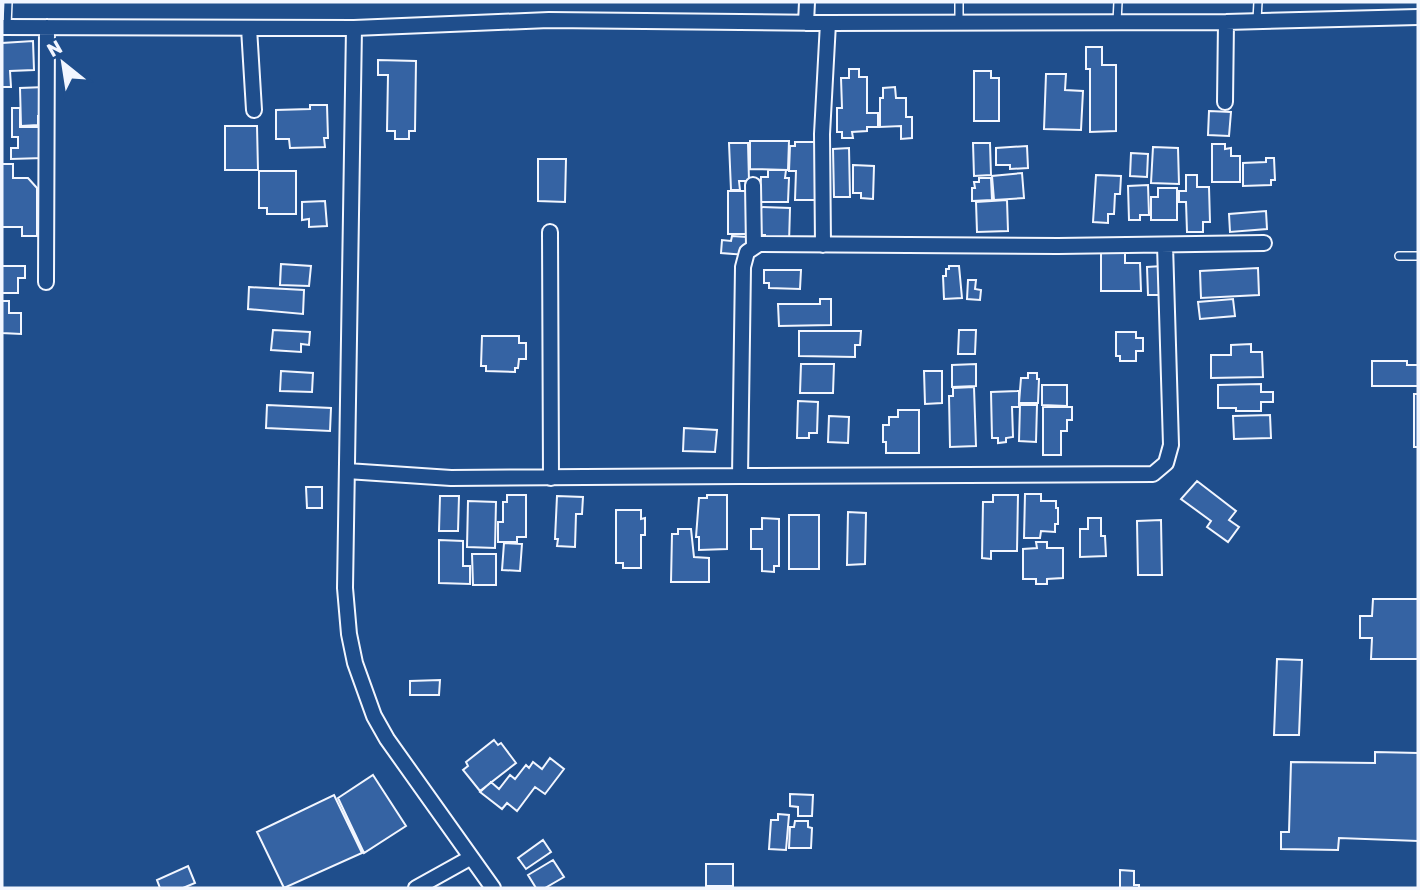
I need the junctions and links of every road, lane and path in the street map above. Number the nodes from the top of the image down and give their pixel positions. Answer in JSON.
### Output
{"nodes":[{"id":1,"x":8,"y":2,"type":"edge"},
{"id":2,"x":807,"y":2,"type":"edge"},
{"id":3,"x":959,"y":2,"type":"edge"},
{"id":4,"x":1118,"y":2,"type":"edge"},
{"id":5,"x":1258,"y":2,"type":"edge"},
{"id":6,"x":1418,"y":17,"type":"edge"},
{"id":7,"x":1257,"y":20,"type":"junction"},
{"id":8,"x":1117,"y":22,"type":"junction"},
{"id":9,"x":1226,"y":22,"type":"junction"},
{"id":10,"x":806,"y":23,"type":"junction"},
{"id":11,"x":828,"y":23,"type":"junction"},
{"id":12,"x":959,"y":23,"type":"junction"},
{"id":13,"x":4,"y":27,"type":"edge"},
{"id":14,"x":47,"y":27,"type":"junction"},
{"id":15,"x":249,"y":28,"type":"junction"},
{"id":16,"x":354,"y":28,"type":"junction"},
{"id":17,"x":1225,"y":103,"type":"dead end"},
{"id":18,"x":254,"y":110,"type":"dead end"},
{"id":19,"x":753,"y":186,"type":"dead end"},
{"id":20,"x":550,"y":232,"type":"dead end"},
{"id":21,"x":1264,"y":243,"type":"dead end"},
{"id":22,"x":1166,"y":244,"type":"junction"},
{"id":23,"x":823,"y":245,"type":"junction"},
{"id":24,"x":754,"y":247,"type":"junction"},
{"id":25,"x":1399,"y":256,"type":"dead end"},
{"id":26,"x":1418,"y":256,"type":"edge"},
{"id":27,"x":46,"y":282,"type":"dead end"},
{"id":28,"x":347,"y":471,"type":"junction"},
{"id":29,"x":740,"y":476,"type":"junction"},
{"id":30,"x":551,"y":478,"type":"junction"},
{"id":31,"x":470,"y":858,"type":"junction"},
{"id":32,"x":416,"y":888,"type":"edge"},
{"id":33,"x":493,"y":888,"type":"edge"}],
"edges":[{"from":1,"to":13,"type":"lane"},
{"from":2,"to":10,"type":"street"},
{"from":3,"to":12,"type":"lane"},
{"from":4,"to":8,"type":"lane"},
{"from":5,"to":7,"type":"lane"},
{"from":6,"to":7,"type":"street"},
{"from":7,"to":9,"type":"street"},
{"from":8,"to":9,"type":"street"},
{"from":8,"to":12,"type":"street"},
{"from":9,"to":17,"type":"street"},
{"from":10,"to":11,"type":"street"},
{"from":10,"to":16,"type":"street"},
{"from":11,"to":12,"type":"street"},
{"from":11,"to":23,"type":"street"},
{"from":13,"to":14,"type":"street"},
{"from":14,"to":15,"type":"street"},
{"from":14,"to":27,"type":"street"},
{"from":15,"to":16,"type":"street"},
{"from":15,"to":18,"type":"street"},
{"from":16,"to":28,"type":"street"},
{"from":19,"to":24,"type":"street"},
{"from":20,"to":30,"type":"street"},
{"from":21,"to":22,"type":"street"},
{"from":22,"to":23,"type":"street"},
{"from":22,"to":29,"type":"street"},
{"from":23,"to":24,"type":"street"},
{"from":24,"to":29,"type":"street"},
{"from":25,"to":26,"type":"lane"},
{"from":28,"to":30,"type":"street"},
{"from":28,"to":31,"type":"street"},
{"from":29,"to":30,"type":"street"},
{"from":31,"to":32,"type":"street"},
{"from":31,"to":33,"type":"street"}]}
